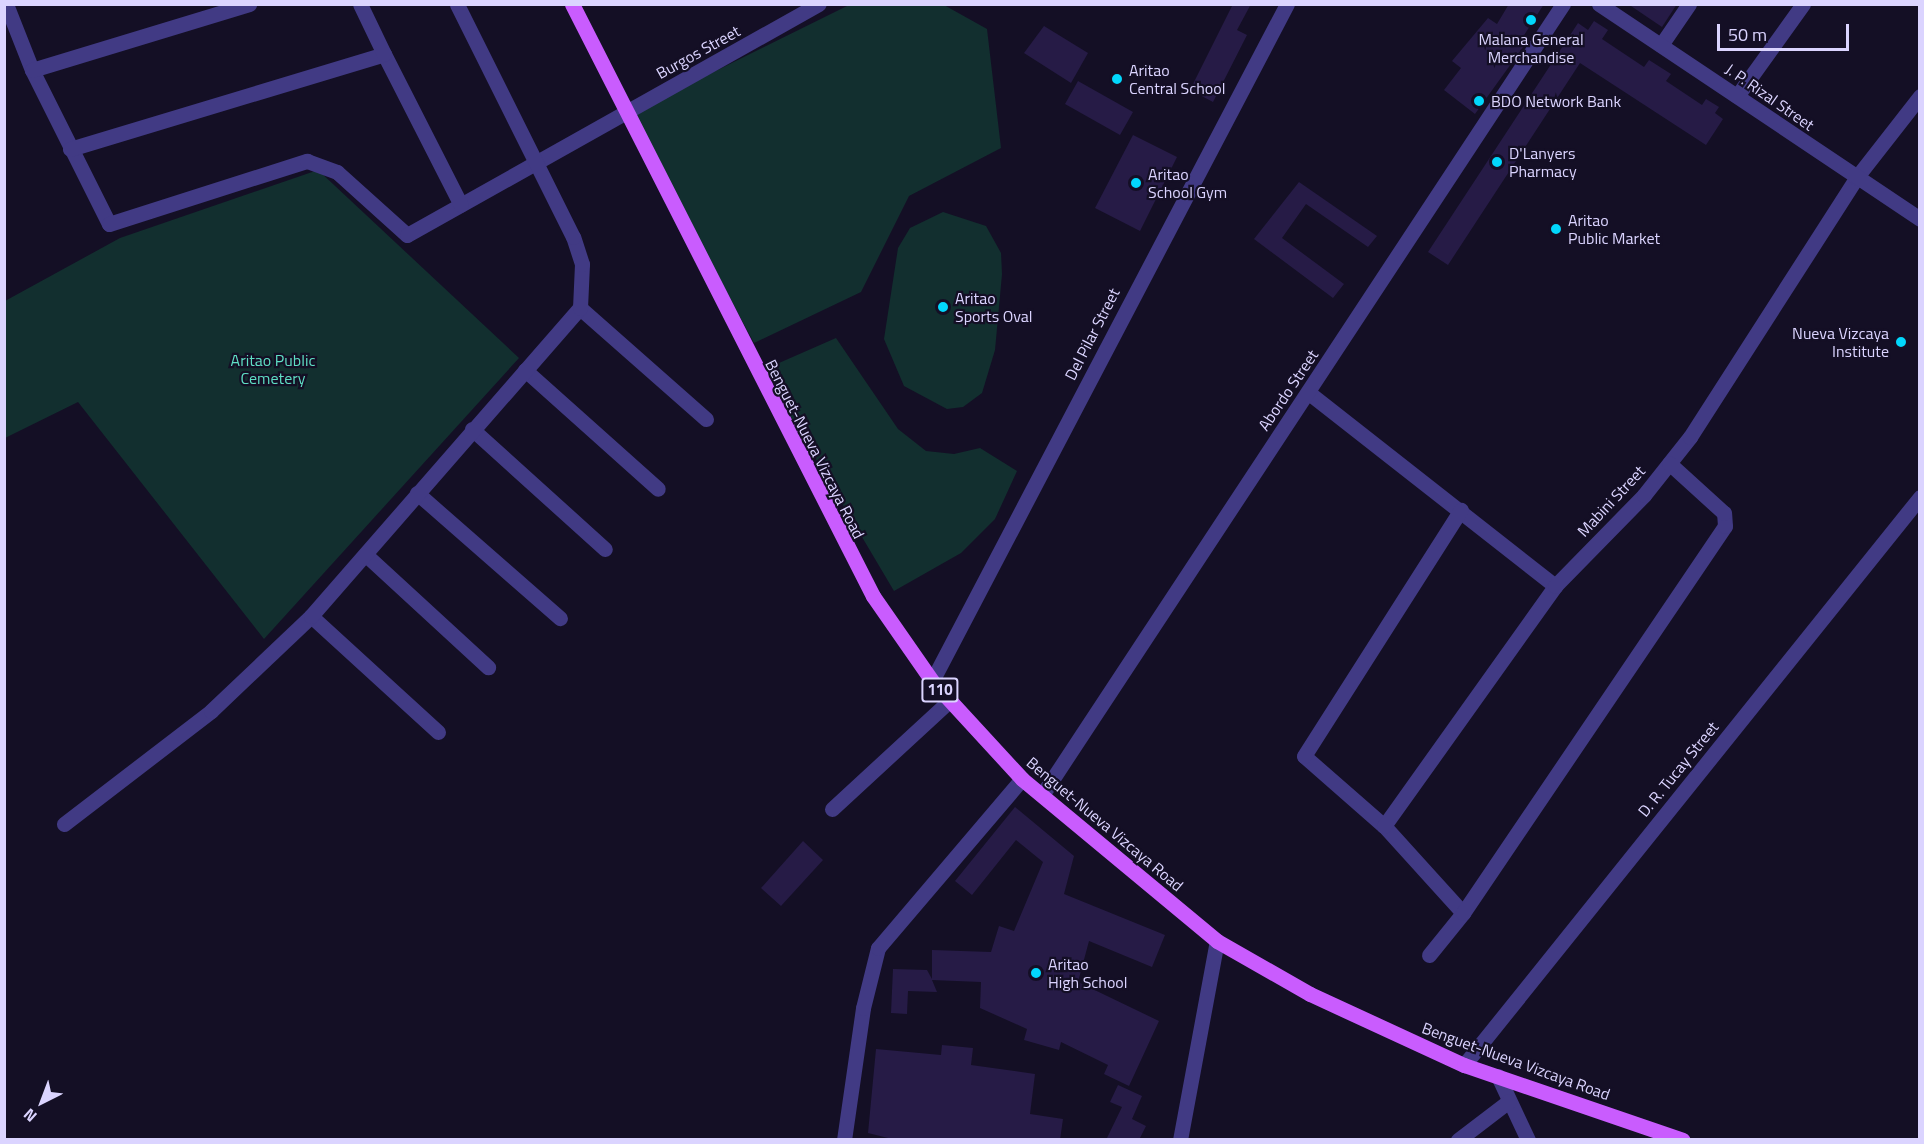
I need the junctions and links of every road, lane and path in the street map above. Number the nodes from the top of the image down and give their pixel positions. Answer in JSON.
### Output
{"nodes":[{"id":1,"x":6,"y":4,"type":"edge"},
{"id":2,"x":249,"y":4,"type":"edge"},
{"id":3,"x":360,"y":4,"type":"edge"},
{"id":4,"x":457,"y":4,"type":"edge"},
{"id":5,"x":572,"y":4,"type":"edge"},
{"id":6,"x":819,"y":4,"type":"edge"},
{"id":7,"x":1287,"y":4,"type":"edge"},
{"id":8,"x":1563,"y":4,"type":"edge"},
{"id":9,"x":1599,"y":4,"type":"edge"},
{"id":10,"x":1689,"y":4,"type":"edge"},
{"id":11,"x":1803,"y":4,"type":"edge"},
{"id":12,"x":1661,"y":45,"type":"junction"},
{"id":13,"x":384,"y":54,"type":"junction"},
{"id":14,"x":32,"y":70,"type":"junction"},
{"id":15,"x":1737,"y":96,"type":"junction"},
{"id":16,"x":1920,"y":96,"type":"edge"},
{"id":17,"x":626,"y":112,"type":"junction"},
{"id":18,"x":70,"y":149,"type":"junction"},
{"id":19,"x":534,"y":167,"type":"junction"},
{"id":20,"x":1856,"y":178,"type":"junction"},
{"id":21,"x":461,"y":206,"type":"junction"},
{"id":22,"x":1920,"y":219,"type":"edge"},
{"id":23,"x":580,"y":308,"type":"junction"},
{"id":24,"x":525,"y":370,"type":"junction"},
{"id":25,"x":1309,"y":393,"type":"junction"},
{"id":26,"x":706,"y":419,"type":"dead end"},
{"id":27,"x":472,"y":429,"type":"junction"},
{"id":28,"x":1669,"y":463,"type":"junction"},
{"id":29,"x":658,"y":489,"type":"dead end"},
{"id":30,"x":417,"y":493,"type":"junction"},
{"id":31,"x":1920,"y":497,"type":"edge"},
{"id":32,"x":1461,"y":510,"type":"junction"},
{"id":33,"x":605,"y":549,"type":"dead end"},
{"id":34,"x":366,"y":555,"type":"junction"},
{"id":35,"x":1555,"y":586,"type":"junction"},
{"id":36,"x":311,"y":616,"type":"junction"},
{"id":37,"x":560,"y":618,"type":"dead end"},
{"id":38,"x":488,"y":667,"type":"dead end"},
{"id":39,"x":932,"y":681,"type":"junction"},
{"id":40,"x":949,"y":701,"type":"junction"},
{"id":41,"x":438,"y":732,"type":"dead end"},
{"id":42,"x":1022,"y":779,"type":"junction"},
{"id":43,"x":1042,"y":795,"type":"junction"},
{"id":44,"x":832,"y":809,"type":"dead end"},
{"id":45,"x":64,"y":824,"type":"dead end"},
{"id":46,"x":1384,"y":826,"type":"junction"},
{"id":47,"x":1463,"y":913,"type":"junction"},
{"id":48,"x":1217,"y":941,"type":"junction"},
{"id":49,"x":1429,"y":955,"type":"dead end"},
{"id":50,"x":1464,"y":1065,"type":"junction"},
{"id":51,"x":1498,"y":1076,"type":"junction"},
{"id":52,"x":1509,"y":1101,"type":"junction"},
{"id":53,"x":844,"y":1140,"type":"edge"},
{"id":54,"x":1180,"y":1140,"type":"edge"},
{"id":55,"x":1458,"y":1140,"type":"edge"},
{"id":56,"x":1528,"y":1140,"type":"edge"},
{"id":57,"x":1683,"y":1140,"type":"edge"}],
"edges":[{"from":1,"to":14,"type":"street"},
{"from":2,"to":14,"type":"street"},
{"from":3,"to":13,"type":"street"},
{"from":4,"to":19,"type":"street"},
{"from":5,"to":17,"type":"main road","name":"Benguet-Nueva Vizcaya Road","number":"110"},
{"from":6,"to":17,"type":"street","name":"Burgos Street"},
{"from":7,"to":39,"type":"street","name":"Del Pilar Street"},
{"from":8,"to":25,"type":"street","name":"Abordo Street"},
{"from":9,"to":12,"type":"street","name":"J. P. Rizal Street"},
{"from":10,"to":12,"type":"street"},
{"from":11,"to":15,"type":"street"},
{"from":12,"to":15,"type":"street","name":"J. P. Rizal Street"},
{"from":13,"to":18,"type":"street"},
{"from":13,"to":21,"type":"street"},
{"from":14,"to":18,"type":"street"},
{"from":15,"to":20,"type":"street","name":"J. P. Rizal Street"},
{"from":16,"to":20,"type":"street","name":"Mabini Street"},
{"from":17,"to":19,"type":"street","name":"Burgos Street"},
{"from":17,"to":39,"type":"main road","name":"Benguet-Nueva Vizcaya Road","number":"110"},
{"from":18,"to":21,"type":"street","name":"Burgos Street"},
{"from":19,"to":21,"type":"street","name":"Burgos Street"},
{"from":19,"to":23,"type":"street"},
{"from":20,"to":22,"type":"street","name":"J. P. Rizal Street"},
{"from":20,"to":28,"type":"street","name":"Mabini Street"},
{"from":23,"to":24,"type":"street"},
{"from":23,"to":26,"type":"street"},
{"from":24,"to":27,"type":"street"},
{"from":24,"to":29,"type":"street"},
{"from":25,"to":32,"type":"street"},
{"from":25,"to":43,"type":"street","name":"Abordo Street"},
{"from":27,"to":30,"type":"street"},
{"from":27,"to":33,"type":"street"},
{"from":28,"to":35,"type":"street","name":"Mabini Street"},
{"from":28,"to":47,"type":"street"},
{"from":30,"to":34,"type":"street"},
{"from":30,"to":37,"type":"street"},
{"from":31,"to":50,"type":"street","name":"D. R. Tucay Street"},
{"from":32,"to":35,"type":"street"},
{"from":32,"to":46,"type":"street"},
{"from":34,"to":36,"type":"street"},
{"from":34,"to":38,"type":"street"},
{"from":35,"to":46,"type":"street","name":"Mabini Street"},
{"from":36,"to":41,"type":"street"},
{"from":36,"to":45,"type":"street"},
{"from":39,"to":40,"type":"main road","name":"Benguet-Nueva Vizcaya Road","number":"110"},
{"from":40,"to":42,"type":"main road","name":"Benguet-Nueva Vizcaya Road","number":"110"},
{"from":40,"to":44,"type":"street"},
{"from":42,"to":43,"type":"main road","name":"Benguet-Nueva Vizcaya Road","number":"110"},
{"from":42,"to":53,"type":"street"},
{"from":43,"to":48,"type":"main road","name":"Benguet-Nueva Vizcaya Road","number":"110"},
{"from":46,"to":47,"type":"street"},
{"from":47,"to":49,"type":"street"},
{"from":48,"to":50,"type":"main road","name":"Benguet-Nueva Vizcaya Road","number":"110"},
{"from":48,"to":54,"type":"street"},
{"from":50,"to":51,"type":"main road","name":"Benguet-Nueva Vizcaya Road","number":"110"},
{"from":51,"to":52,"type":"street"},
{"from":51,"to":57,"type":"main road","name":"Benguet-Nueva Vizcaya Road","number":"110"},
{"from":52,"to":55,"type":"street"},
{"from":52,"to":56,"type":"street"}]}
